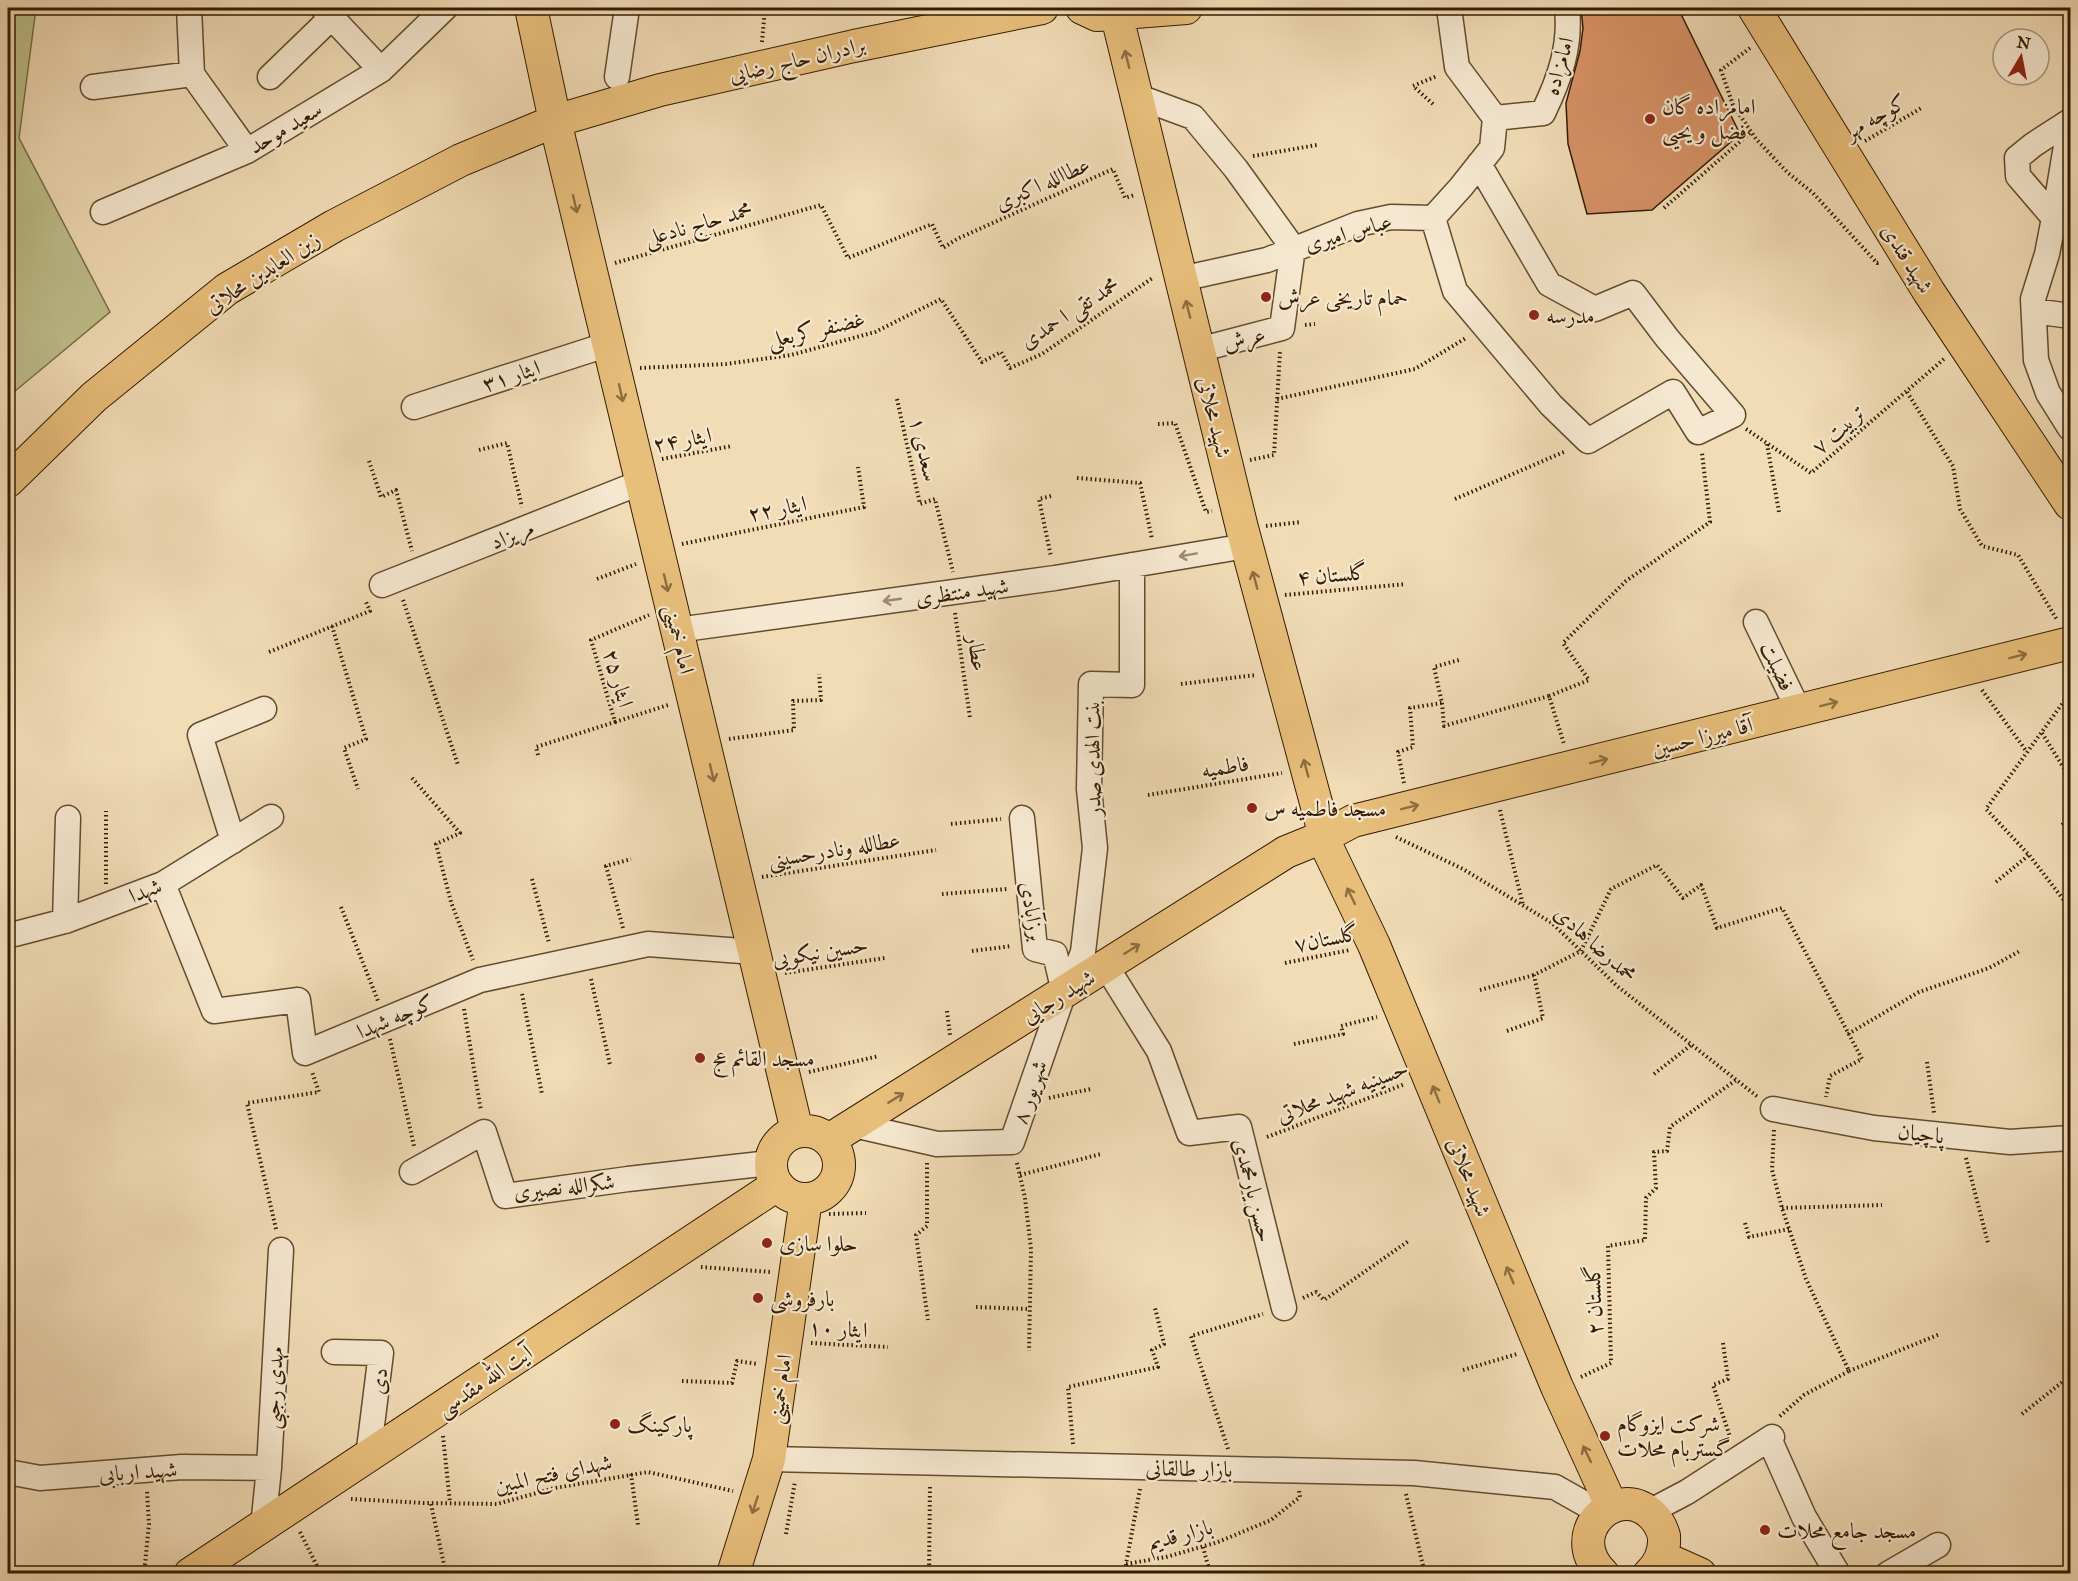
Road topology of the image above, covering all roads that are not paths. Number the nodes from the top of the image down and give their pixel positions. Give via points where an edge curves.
1 (189, 8) edge
2 (445, 8) edge
3 (531, 8) edge
4 (627, 8) edge
5 (1042, 8) edge
6 (1082, 8) edge
7 (1186, 8) edge
8 (1449, 8) edge
9 (1567, 8) edge
10 (1116, 10) edge
11 (328, 12) edge
12 (1762, 20) edge
13 (381, 70) junction
14 (192, 74) junction
15 (270, 77) dead end
16 (617, 77) dead end
17 (93, 87) dead end
18 (1137, 96) junction
19 (1495, 118) junction
20 (2070, 122) edge
21 (558, 134) junction
22 (247, 151) junction
23 (1479, 164) junction
24 (103, 212) dead end
25 (2060, 215) edge
26 (1433, 218) junction
27 (1293, 248) junction
28 (1179, 270) junction
29 (2034, 311) junction
30 (2070, 316) edge
31 (1198, 350) junction
32 (612, 357) junction
33 (414, 407) dead end
34 (2070, 428) edge
35 (640, 473) junction
36 (8, 481) edge
37 (2070, 504) edge
38 (1241, 526) junction
39 (1132, 565) junction
40 (398, 579) road end
41 (674, 617) junction
42 (1756, 622) dead end
43 (2065, 633) edge
44 (264, 709) dead end
45 (1799, 711) junction
46 (271, 817) dead end
47 (68, 818) dead end
48 (1022, 818) road end
49 (1316, 839) junction
50 (233, 841) junction
51 (163, 884) junction
52 (65, 921) junction
53 (8, 933) edge
54 (758, 964) junction
55 (1106, 966) junction
56 (1066, 991) junction
57 (1773, 1109) road end
58 (797, 1131) junction
59 (841, 1133) junction
60 (2070, 1138) edge
61 (415, 1170) road end
62 (773, 1174) junction
63 (805, 1207) junction
64 (282, 1250) road end
65 (1284, 1308) road end
66 (334, 1352) dead end
67 (368, 1457) junction
68 (784, 1459) junction
69 (268, 1468) junction
70 (8, 1472) edge
71 (1607, 1510) junction
72 (1649, 1512) junction
73 (263, 1527) junction
74 (1938, 1545) dead end
75 (1655, 1565) edge
76 (1602, 1573) edge
77 (190, 1574) edge
78 (733, 1574) edge
79 (1700, 1574) edge
80 (1838, 1574) edge
81 (1888, 1574) edge

1 - 14 street
2 - 13 street, سعید موحد
3 - 21 main road, امام خمینی
4 - 16 street
5 - 21 main road, برادران حاج رضایی via 660,90
6 - 10 main road via 1097,15
7 - 10 main road
8 - 19 street via 1457,67
9 - 19 street, امامزاده via 1569,29 1559,80 1543,113
18 -> 10 main road, شهید محلاتی
11 - 13 street
11 - 15 street
12 - 37 main road, شهید قندی via 1929,292
13 - 22 street, سعید موحد
14 - 17 street
14 - 22 street
18 - 27 street via 1193,117
18 - 28 main road, شهید محلاتی
19 - 23 street via 1492,148
20 - 25 street
20 - 25 street via 2017,158 2018,176
21 -> 32 main road, امام خمینی
21 - 36 main road, زین العابدین محلاتی via 461,160 333,226 227,289 94,397
22 - 24 street, سعید موحد
23 - 26 street
23 - 26 street via 1549,284 1595,309 1634,293 1733,415 1698,432 1673,392 1588,441 1551,405 1455,291
25 - 29 street via 2033,299
26 - 27 street, عباس امیری via 1391,217 1358,224
27 - 28 street, عباس امیری via 1267,260
27 - 31 street, عرش via 1282,328
31 -> 28 main road, شهید محلاتی
29 - 30 street
29 - 34 street via 2036,360 2048,393
31 - 38 main road, شهید محلاتی
32 - 33 street, ایثار ۳۱
32 -> 35 main road, امام خمینی
35 - 40 street, مریزاد via 527,528
35 -> 41 main road, امام خمینی
38 -> 39 street, شهید منتظری via 1157,561
49 -> 38 main road, شهید محلاتی via 1307,770
39 -> 41 street, شهید منتظری via 955,592
39 - 56 street, بنت الهدی صدر via 1132,685 1091,684 1089,789 1095,848 1083,952
41 -> 54 main road, امام خمینی
42 - 45 street, فضیلت
45 -> 43 main road, آقا میرزا حسین via 1967,669
44 - 50 street via 200,735
49 -> 45 main road, آقا میرزا حسین via 1353,821
46 - 50 street, شهدا
47 - 52 street
48 - 56 street, برزآبادی via 1035,949 1055,954
55 -> 49 main road, شهید رجایی
71 -> 49 main road, شهید محلاتی via 1374,945
50 - 51 street, شهدا
51 - 52 street, شهدا
51 - 54 street, کوچه شهدا via 214,1011 298,1000 305,1053 470,984 648,944
52 - 53 street, شهدا
54 - 58 main road, امام خمینی
55 - 56 main road, شهید رجایی
55 - 65 street, حسن یارمحمدی via 1159,1051 1189,1133 1239,1127
59 -> 56 main road, شهید رجایی
56 - 59 street, ۸ شهریور via 1012,1142 937,1144
57 - 60 street, پاچیان via 1874,1128 1948,1136 2010,1142
58 - 59 main road
58 - 62 main road via 778,1142 772,1152
59 - 63 main road via 834,1182
61 - 62 street, شکرالله نصیری via 484,1132 505,1196 628,1179
62 - 63 main road via 785,1193
62 - 67 main road, آیت الله مقدسی via 658,1264
63 - 68 main road, امام خمینی via 784,1354
64 - 69 street, مهدی رجبی
66 - 67 street, دی via 381,1353
67 - 73 main road, آیت الله مقدسی
68 - 71 street, بازار طالقانی via 1401,1473 1555,1486
68 -> 78 main road, امام خمینی via 757,1497
69 - 70 street, شهید اربابی via 182,1467 40,1478
69 - 73 street, مهدی رجبی
71 - 72 main road via 1625,1504
71 - 76 main road via 1593,1521 1587,1543 1594,1565
72 - 75 main road via 1663,1532 1664,1545
72 - 80 street via 1772,1440 1804,1517
73 - 77 main road, آیت الله مقدسی
74 - 81 street
75 - 79 main road

